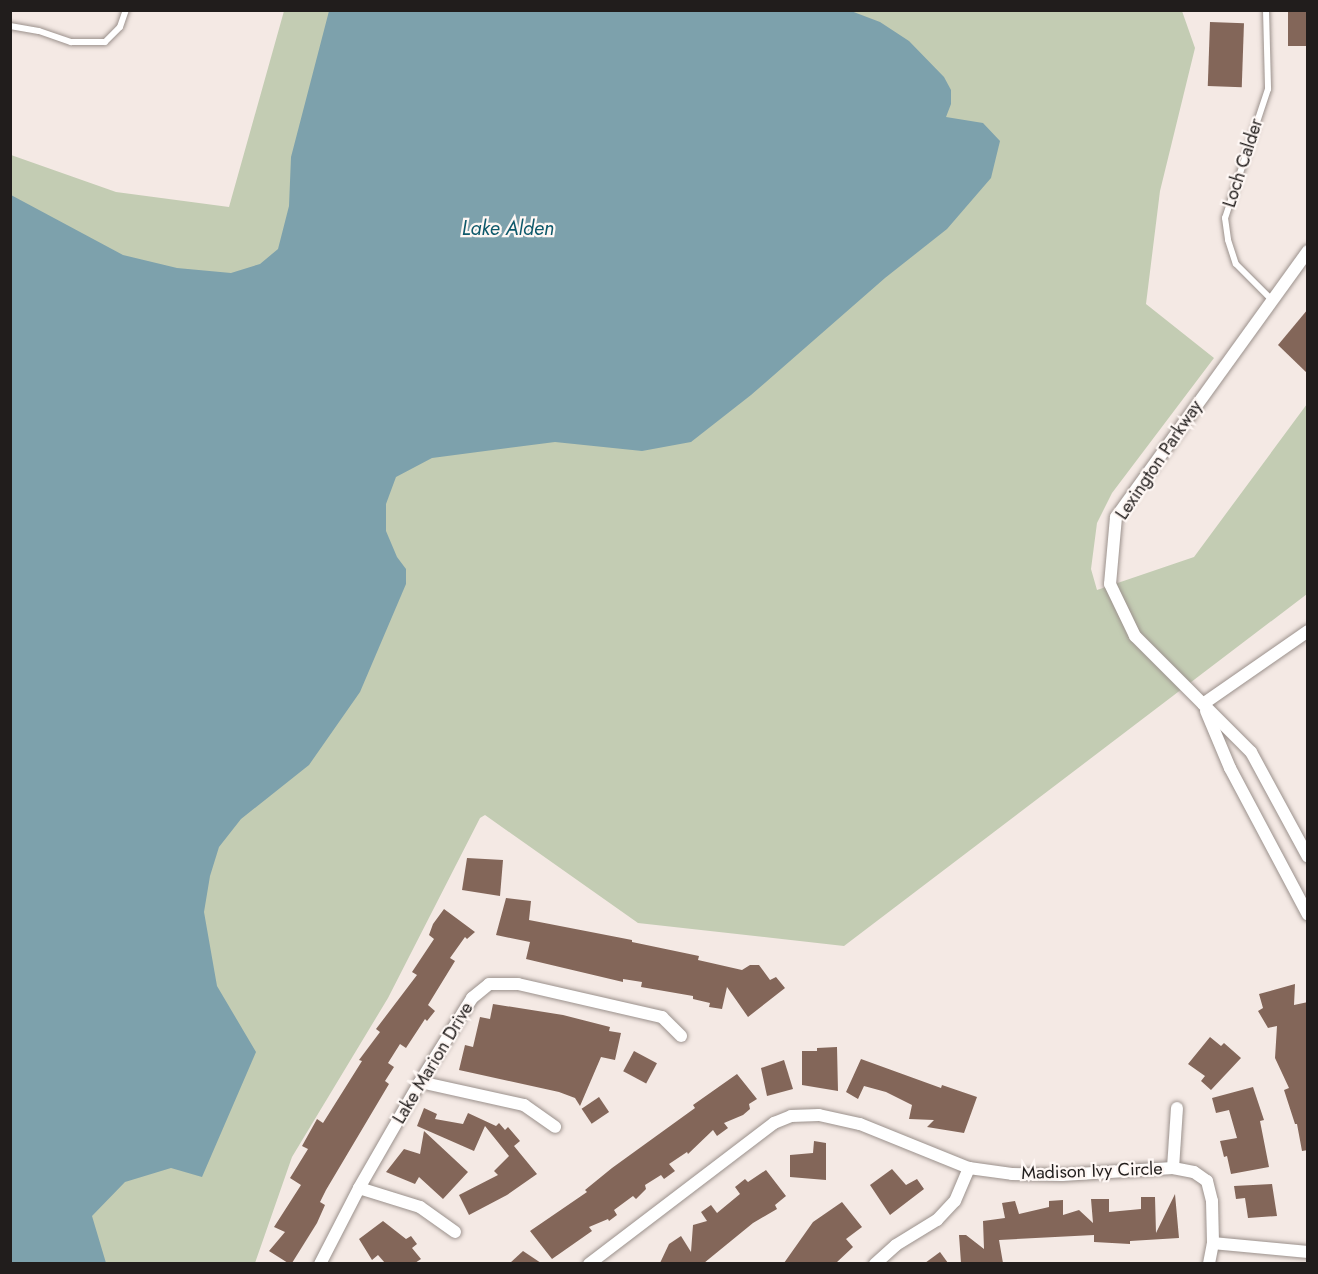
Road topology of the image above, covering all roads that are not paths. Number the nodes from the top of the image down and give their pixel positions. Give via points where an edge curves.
1 (126, 10) edge
2 (1266, 10) edge
3 (10, 26) edge
4 (1308, 251) edge
5 (1273, 301) junction
6 (1308, 631) edge
7 (1203, 704) junction
8 (1308, 857) edge
9 (1308, 915) edge
10 (681, 1036) dead end
11 (420, 1082) junction
12 (1177, 1108) dead end
13 (555, 1127) dead end
14 (969, 1168) junction
15 (1173, 1168) junction
16 (359, 1188) junction
17 (455, 1232) dead end
18 (1213, 1243) junction
19 (1308, 1252) edge
20 (320, 1263) edge
21 (589, 1263) edge
22 (875, 1263) edge
23 (1209, 1263) edge

1 - 3 lane via 120,27 105,42 71,42
2 - 5 lane, Loch Calder via 1268,89 1225,218 1236,264
4 - 5 street, Lexington Parkway
5 - 7 street, Lexington Parkway via 1116,517 1110,584 1135,636
6 - 7 street
7 - 8 street, Lexington Parkway via 1251,752
7 - 9 street, Lexington Parkway via 1230,768
10 - 11 street, Lake Marion Drive via 662,1017 518,984 489,984 472,998
11 - 13 street via 524,1105
11 - 16 street, Lake Marion Drive
12 - 15 street
14 - 15 street, Madison Ivy Circle via 1062,1175
14 - 21 street, Madison Ivy Circle via 860,1124 819,1114 791,1116 774,1123
14 - 22 street via 955,1201 937,1220
15 - 18 street, Madison Ivy Circle via 1194,1172 1207,1181 1212,1201
16 - 17 street via 420,1207
16 - 20 street, Lake Marion Drive
18 - 19 street
18 - 23 street, Madison Ivy Circle

